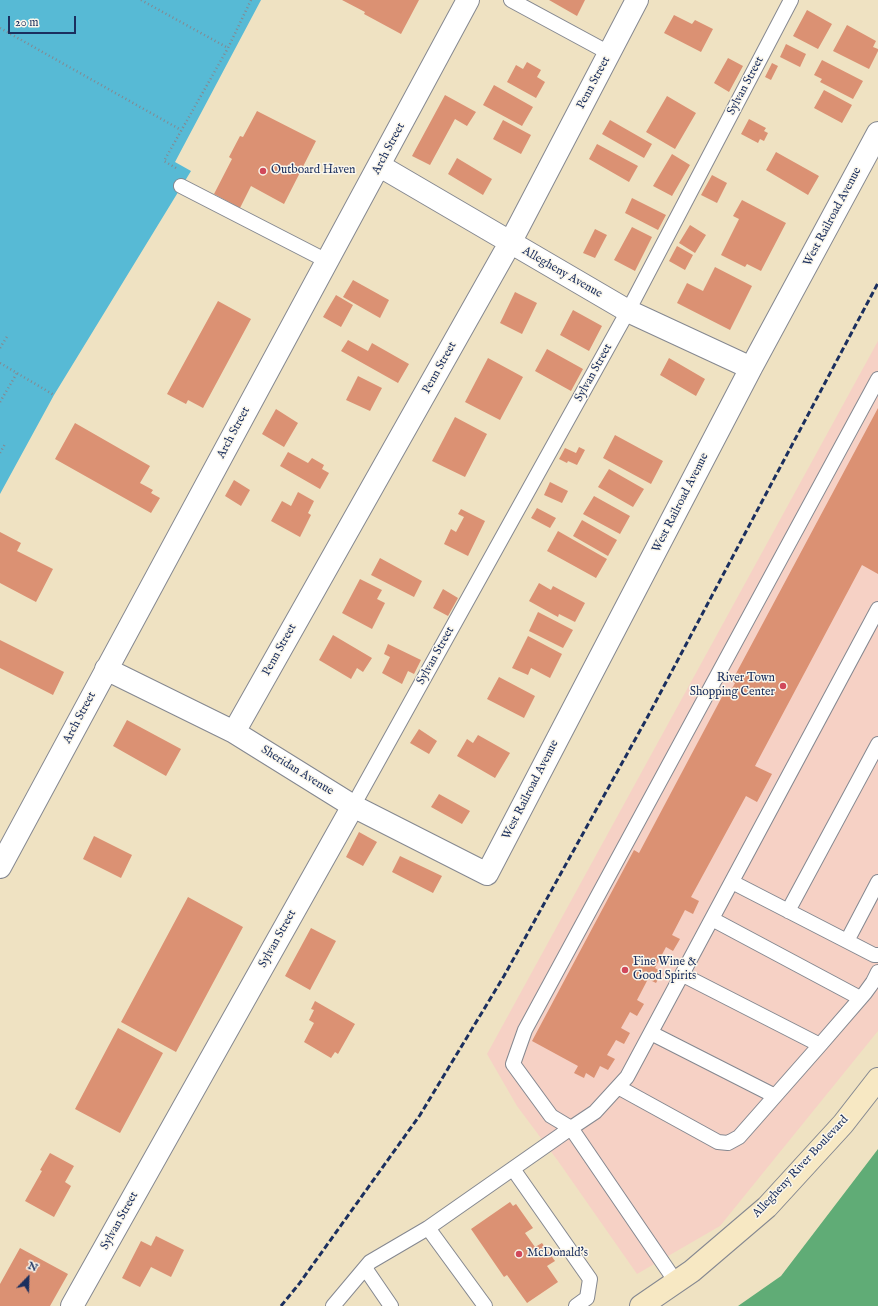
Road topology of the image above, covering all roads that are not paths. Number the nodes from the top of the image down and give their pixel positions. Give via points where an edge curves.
1 (468, 0) edge
2 (511, 0) edge
3 (637, 0) edge
4 (791, 0) edge
5 (609, 53) junction
6 (878, 133) edge
7 (380, 166) junction
8 (181, 186) dead end
9 (510, 243) junction
10 (327, 262) junction
11 (628, 311) junction
12 (751, 368) junction
13 (878, 379) edge
14 (878, 609) edge
15 (106, 669) junction
16 (234, 732) junction
17 (878, 744) edge
18 (353, 806) junction
19 (0, 867) edge
20 (487, 874) joint
21 (732, 882) junction
22 (878, 882) edge
23 (788, 911) junction
24 (712, 919) junction
25 (847, 940) junction
26 (878, 955) edge
27 (878, 972) edge
28 (683, 975) junction
29 (860, 998) junction
30 (652, 1033) junction
31 (820, 1045) junction
32 (878, 1079) edge
33 (618, 1087) junction
34 (775, 1096) junction
35 (571, 1128) junction
36 (513, 1169) junction
37 (428, 1228) junction
38 (365, 1268) junction
39 (676, 1282) junction
40 (72, 1306) edge
41 (333, 1306) edge
42 (390, 1306) edge
43 (485, 1306) edge
44 (576, 1306) edge
45 (641, 1306) edge

1 - 7 street, Arch Street
2 - 5 lane
3 - 5 street, Penn Street
4 - 11 lane, Sylvan Street
5 - 9 street, Penn Street
6 - 12 street, West Railroad Avenue
7 - 9 street, Allegheny Avenue
7 - 10 street, Arch Street
8 - 10 lane
9 - 11 street, Allegheny Avenue
9 - 16 street, Penn Street
10 - 15 street, Arch Street
11 - 12 street, Allegheny Avenue
11 - 18 lane, Sylvan Street
12 - 20 street, West Railroad Avenue
13 - 35 lane via 525,1030 513,1064 552,1116
14 - 21 lane
15 - 16 street, Sheridan Avenue
15 - 19 street, Arch Street
16 - 18 street, Sheridan Avenue
17 - 23 lane
18 - 20 street, Sheridan Avenue
18 - 40 street, Sylvan Street
21 - 23 lane
21 - 24 lane
22 - 25 lane
23 - 25 lane
24 - 28 lane
24 - 29 lane
25 - 26 lane
27 - 29 lane
28 - 30 lane
28 - 31 lane
29 - 31 lane
30 - 33 lane via 627,1077
30 - 34 lane
31 - 34 lane
32 - 39 main road, Allegheny River Boulevard via 843,1124 766,1207
33 - 34 lane via 718,1142 728,1143 739,1137
33 - 35 lane via 595,1112
35 - 36 lane
35 - 39 lane
36 - 37 lane
36 - 44 lane via 590,1279 587,1298
37 - 38 lane via 370,1262
37 - 43 lane
38 - 41 lane
38 - 42 lane
39 - 45 main road, Allegheny River Boulevard

